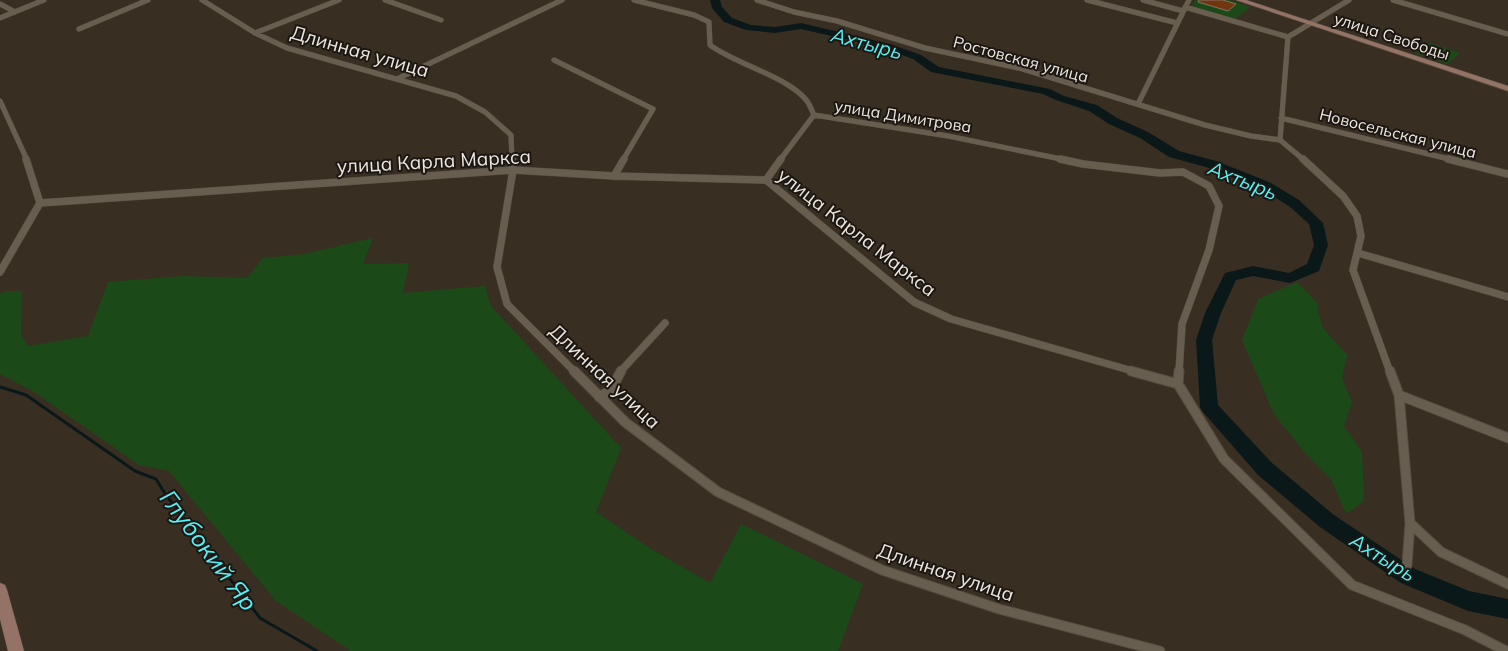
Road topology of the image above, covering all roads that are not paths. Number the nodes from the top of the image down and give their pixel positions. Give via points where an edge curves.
1 (44, 0) edge
2 (148, 0) edge
3 (202, 0) edge
4 (338, 0) edge
5 (385, 0) edge
6 (562, 0) edge
7 (634, 0) edge
8 (756, 0) edge
9 (1087, 0) edge
10 (1143, 0) edge
11 (1189, 0) edge
12 (1239, 0) edge
13 (1349, 0) edge
14 (1393, 0) edge
15 (0, 4) edge
16 (1184, 9) junction
17 (15, 12) junction
18 (0, 18) edge
19 (441, 20) dead end
20 (1178, 23) junction
21 (1311, 24) junction
22 (79, 29) dead end
23 (255, 34) junction
24 (1508, 34) edge
25 (1288, 37) junction
26 (554, 60) dead end
27 (397, 79) junction
28 (1508, 89) edge
29 (0, 101) edge
30 (1138, 104) junction
31 (814, 115) junction
32 (1280, 118) junction
33 (1280, 140) junction
34 (513, 170) junction
35 (1508, 174) edge
36 (614, 176) junction
37 (766, 180) junction
38 (40, 203) junction
39 (1358, 254) junction
40 (0, 272) edge
41 (1508, 297) edge
42 (665, 323) dead end
43 (1178, 384) junction
44 (1399, 395) junction
45 (599, 396) junction
46 (1508, 438) edge
47 (1410, 522) junction
48 (1407, 565) dead end
49 (1508, 584) edge
50 (0, 590) edge
51 (16, 651) edge
52 (1160, 651) edge
53 (1506, 651) edge

1 - 17 street
2 - 22 street
3 - 23 street, Длинная улица
4 - 23 street
5 - 19 street
6 - 27 street
7 - 31 street, улица Димитрова via 709,22 710,45 788,86 806,100
8 - 30 street, Ростовская улица via 926,48 1023,69
9 - 20 street
10 - 16 street
11 - 16 street
12 - 21 street, улица Свободы
13 - 21 street
14 - 24 street
15 - 17 street
16 - 20 street
16 - 25 street
17 - 18 street
20 - 30 street
21 - 25 street
21 - 28 street, улица Свободы
23 - 27 street, Длинная улица via 287,48
25 - 32 street
26 - 36 street via 653,109
27 - 34 street, Длинная улица via 456,96 485,112 511,136
29 - 38 street via 23,149
30 - 33 street, Ростовская улица via 1205,125
31 - 37 street
31 - 43 street, улица Димитрова via 948,136 1083,164 1160,173 1183,172 1209,186 1219,206 1209,250 1182,324
32 - 33 street
32 - 35 street, Новосельская улица
33 - 39 street via 1342,195 1358,217
34 - 36 street, улица Карла Маркса
34 - 38 street, улица Карла Маркса
34 - 45 street, Длинная улица via 497,267 507,304
36 - 37 street, улица Карла Маркса
37 - 43 street, улица Карла Маркса via 914,302 960,322
38 - 40 street
39 - 41 street
39 - 44 street via 1353,270
42 - 45 street via 622,369 611,390
43 - 53 street via 1224,458 1352,585 1465,630
44 - 46 street
44 - 47 street
45 - 52 street, Длинная улица via 625,422 718,492 882,570 999,609
47 - 48 street
47 - 49 street via 1441,552
50 - 51 street

